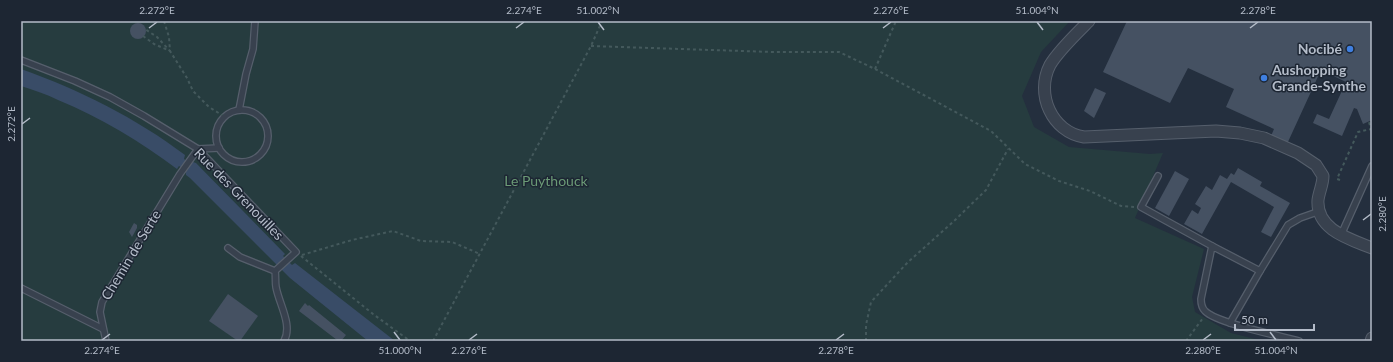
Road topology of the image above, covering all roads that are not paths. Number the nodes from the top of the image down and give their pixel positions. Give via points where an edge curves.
1 (255, 21) edge
2 (1089, 21) edge
3 (21, 60) edge
4 (240, 110) junction
5 (220, 148) junction
6 (198, 149) junction
7 (1372, 166) edge
8 (1158, 176) dead end
9 (1320, 211) junction
10 (1341, 234) junction
11 (1212, 246) junction
12 (228, 248) dead end
13 (1372, 248) edge
14 (276, 270) junction
15 (1260, 271) junction
16 (21, 288) edge
17 (1230, 323) junction
18 (103, 329) junction
19 (106, 341) edge
20 (284, 341) edge
21 (1299, 341) edge

1 - 4 lane via 253,49
2 - 9 street via 1052,62 1045,78 1045,94 1050,111 1064,129 1084,137 1216,132 1264,138 1298,153 1318,168 1323,176 1318,201
3 - 6 lane, Rue des Grenouilles via 110,98
4 - 5 lane via 232,112 219,124 217,140
4 - 5 lane via 260,116 265,123 269,136 266,148 257,158 240,162 228,158
5 - 6 lane
6 - 14 lane, Rue des Grenouilles via 296,252
6 - 18 lane, Chemin de Serte via 102,302 100,312
7 - 10 lane
8 - 11 lane via 1141,207
9 - 10 street via 1325,224
9 - 15 lane via 1300,218 1288,226
10 - 13 street
11 - 15 lane
11 - 17 lane via 1201,299 1202,307 1217,318
12 - 14 lane via 240,257
14 - 20 lane via 276,286 287,326
15 - 17 lane
16 - 18 lane
17 - 21 lane
18 - 19 lane, Chemin de Serte

